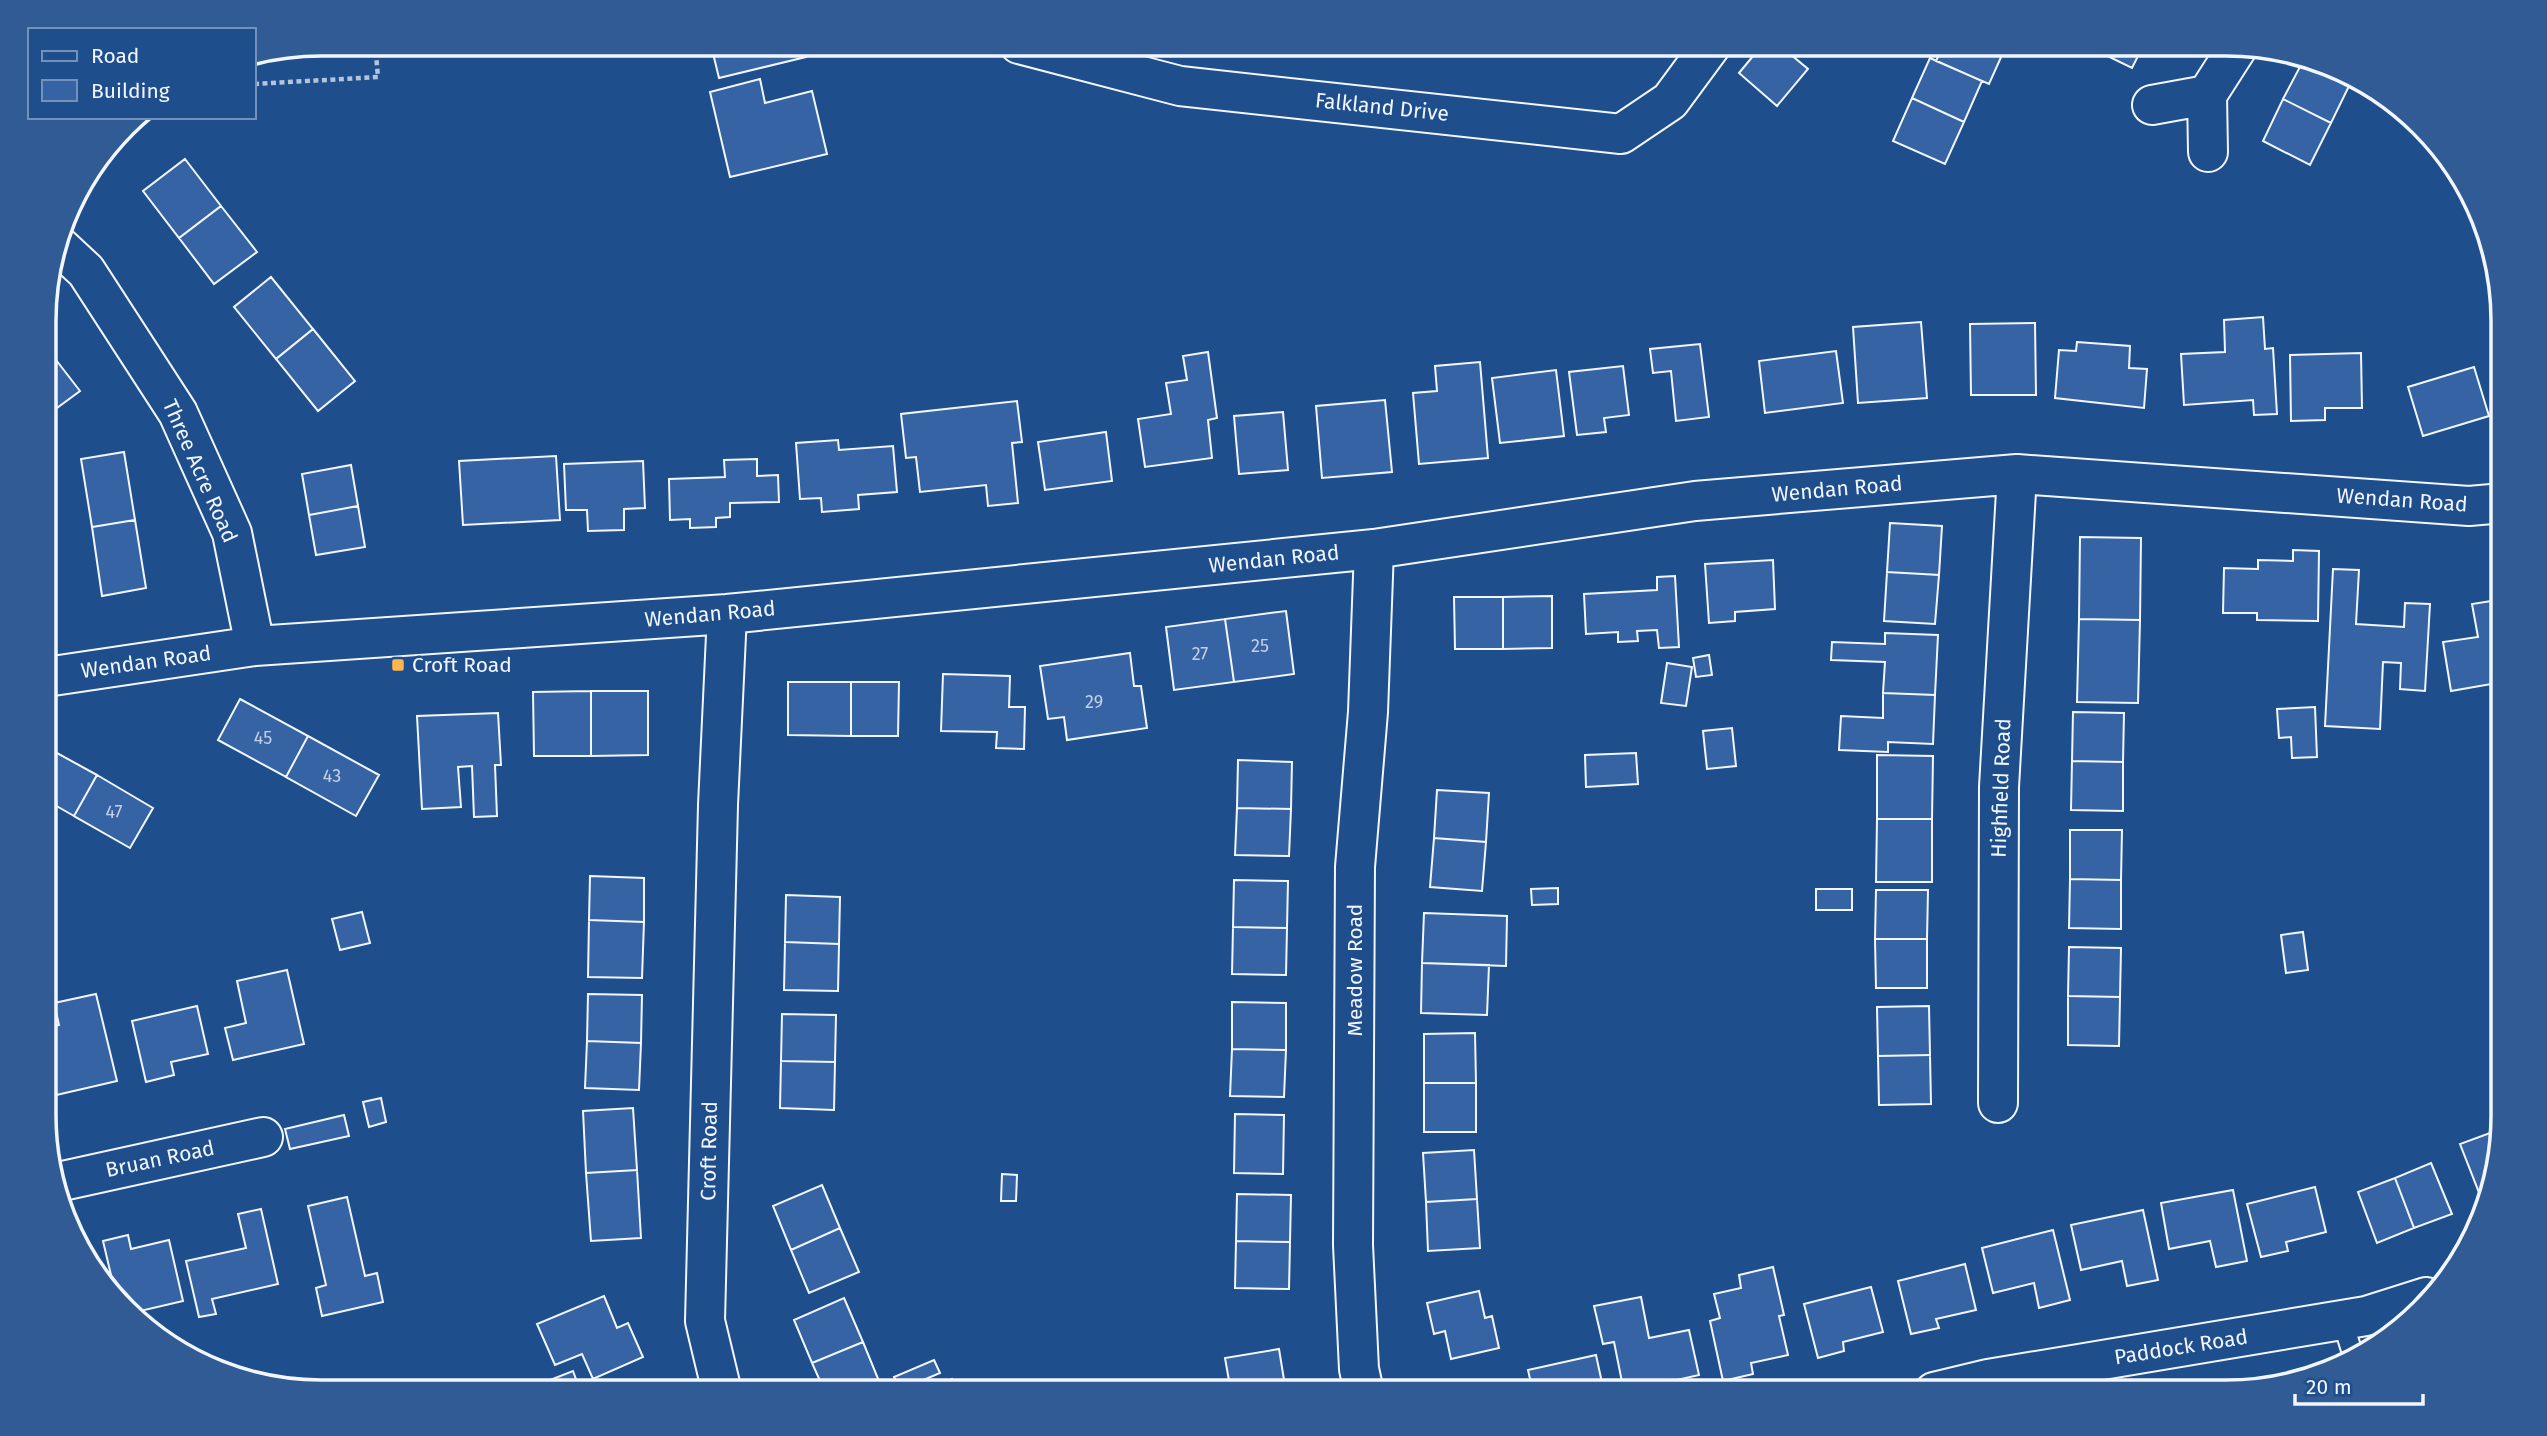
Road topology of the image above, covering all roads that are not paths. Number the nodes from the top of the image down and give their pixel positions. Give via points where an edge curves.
1 (1065, 56) edge
2 (1703, 56) edge
3 (2232, 56) edge
4 (2207, 95) junction
5 (2151, 105) dead end
6 (2208, 152) dead end
7 (65, 252) edge
8 (2017, 474) junction
9 (2491, 504) edge
10 (1374, 549) junction
11 (727, 614) junction
12 (255, 646) junction
13 (56, 676) edge
14 (1997, 1103) dead end
15 (263, 1137) dead end
16 (64, 1181) edge
17 (2414, 1301) edge
18 (2342, 1320) junction
19 (2351, 1349) edge
20 (719, 1380) edge
21 (1361, 1380) edge
22 (1984, 1380) edge

1 - 2 street, Falkland Drive via 1180,86 1621,134 1670,101
3 - 4 street
4 - 5 street
4 - 6 street
7 - 12 street, Three Acre Road via 86,271 178,413 232,533
8 - 9 street, Wendan Road
8 - 10 street, Wendan Road via 1695,501
8 - 14 street, Highfield Road via 1999,787
10 - 11 street, Wendan Road
10 - 21 street, Meadow Road via 1354,867 1353,1245
11 - 12 street, Wendan Road
11 - 20 street, Croft Road via 705,1321
12 - 13 street, Wendan Road
15 - 16 street, Bruan Road
17 - 18 street, Paddock Road
18 - 19 lane
18 - 22 street, Paddock Road

